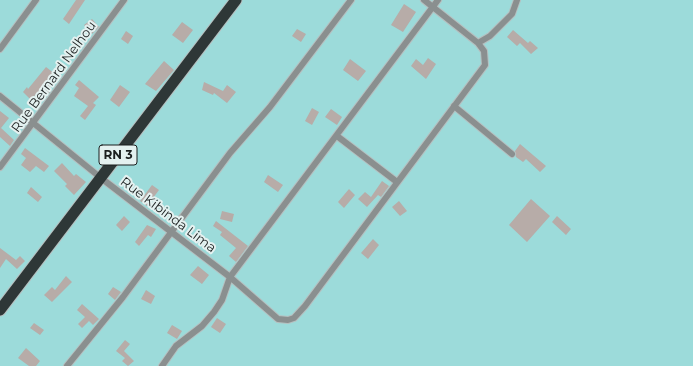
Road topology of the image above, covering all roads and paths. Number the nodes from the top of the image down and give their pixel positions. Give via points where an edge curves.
1 (36, 0) edge
2 (124, 0) edge
3 (236, 0) edge
4 (351, 0) edge
5 (424, 0) edge
6 (438, 0) edge
7 (517, 0) edge
8 (433, 7) junction
9 (478, 43) junction
10 (0, 49) edge
11 (0, 96) edge
12 (454, 106) junction
13 (34, 124) junction
14 (338, 136) junction
15 (512, 154) dead end
16 (0, 167) edge
17 (100, 178) junction
18 (396, 182) junction
19 (173, 231) junction
20 (230, 277) junction
21 (0, 310) edge
22 (67, 366) edge
23 (162, 366) edge

1 - 10 street
2 - 13 street, Rue Bernard Nelhou
3 - 17 highway, RN 3
4 - 19 street via 270,107 230,153
5 - 8 street
6 - 8 street
7 - 9 street via 512,14 490,36
8 - 9 street
8 - 14 street
9 - 12 street, Rue Kibinda Lima via 484,51 485,65
11 - 13 street, Rue Kibinda Lima
12 - 15 street
12 - 18 street, Rue Kibinda Lima
13 - 16 street, Rue Bernard Nelhou
13 - 17 street, Rue Kibinda Lima
14 - 18 street
14 - 20 street
17 - 19 street, Rue Kibinda Lima
17 - 21 highway, RN 3
18 - 20 street, Rue Kibinda Lima via 314,295 294,318 283,321 278,319
19 - 20 street, Rue Kibinda Lima
19 - 22 street
20 - 23 street via 222,300 214,312 202,326 176,346

